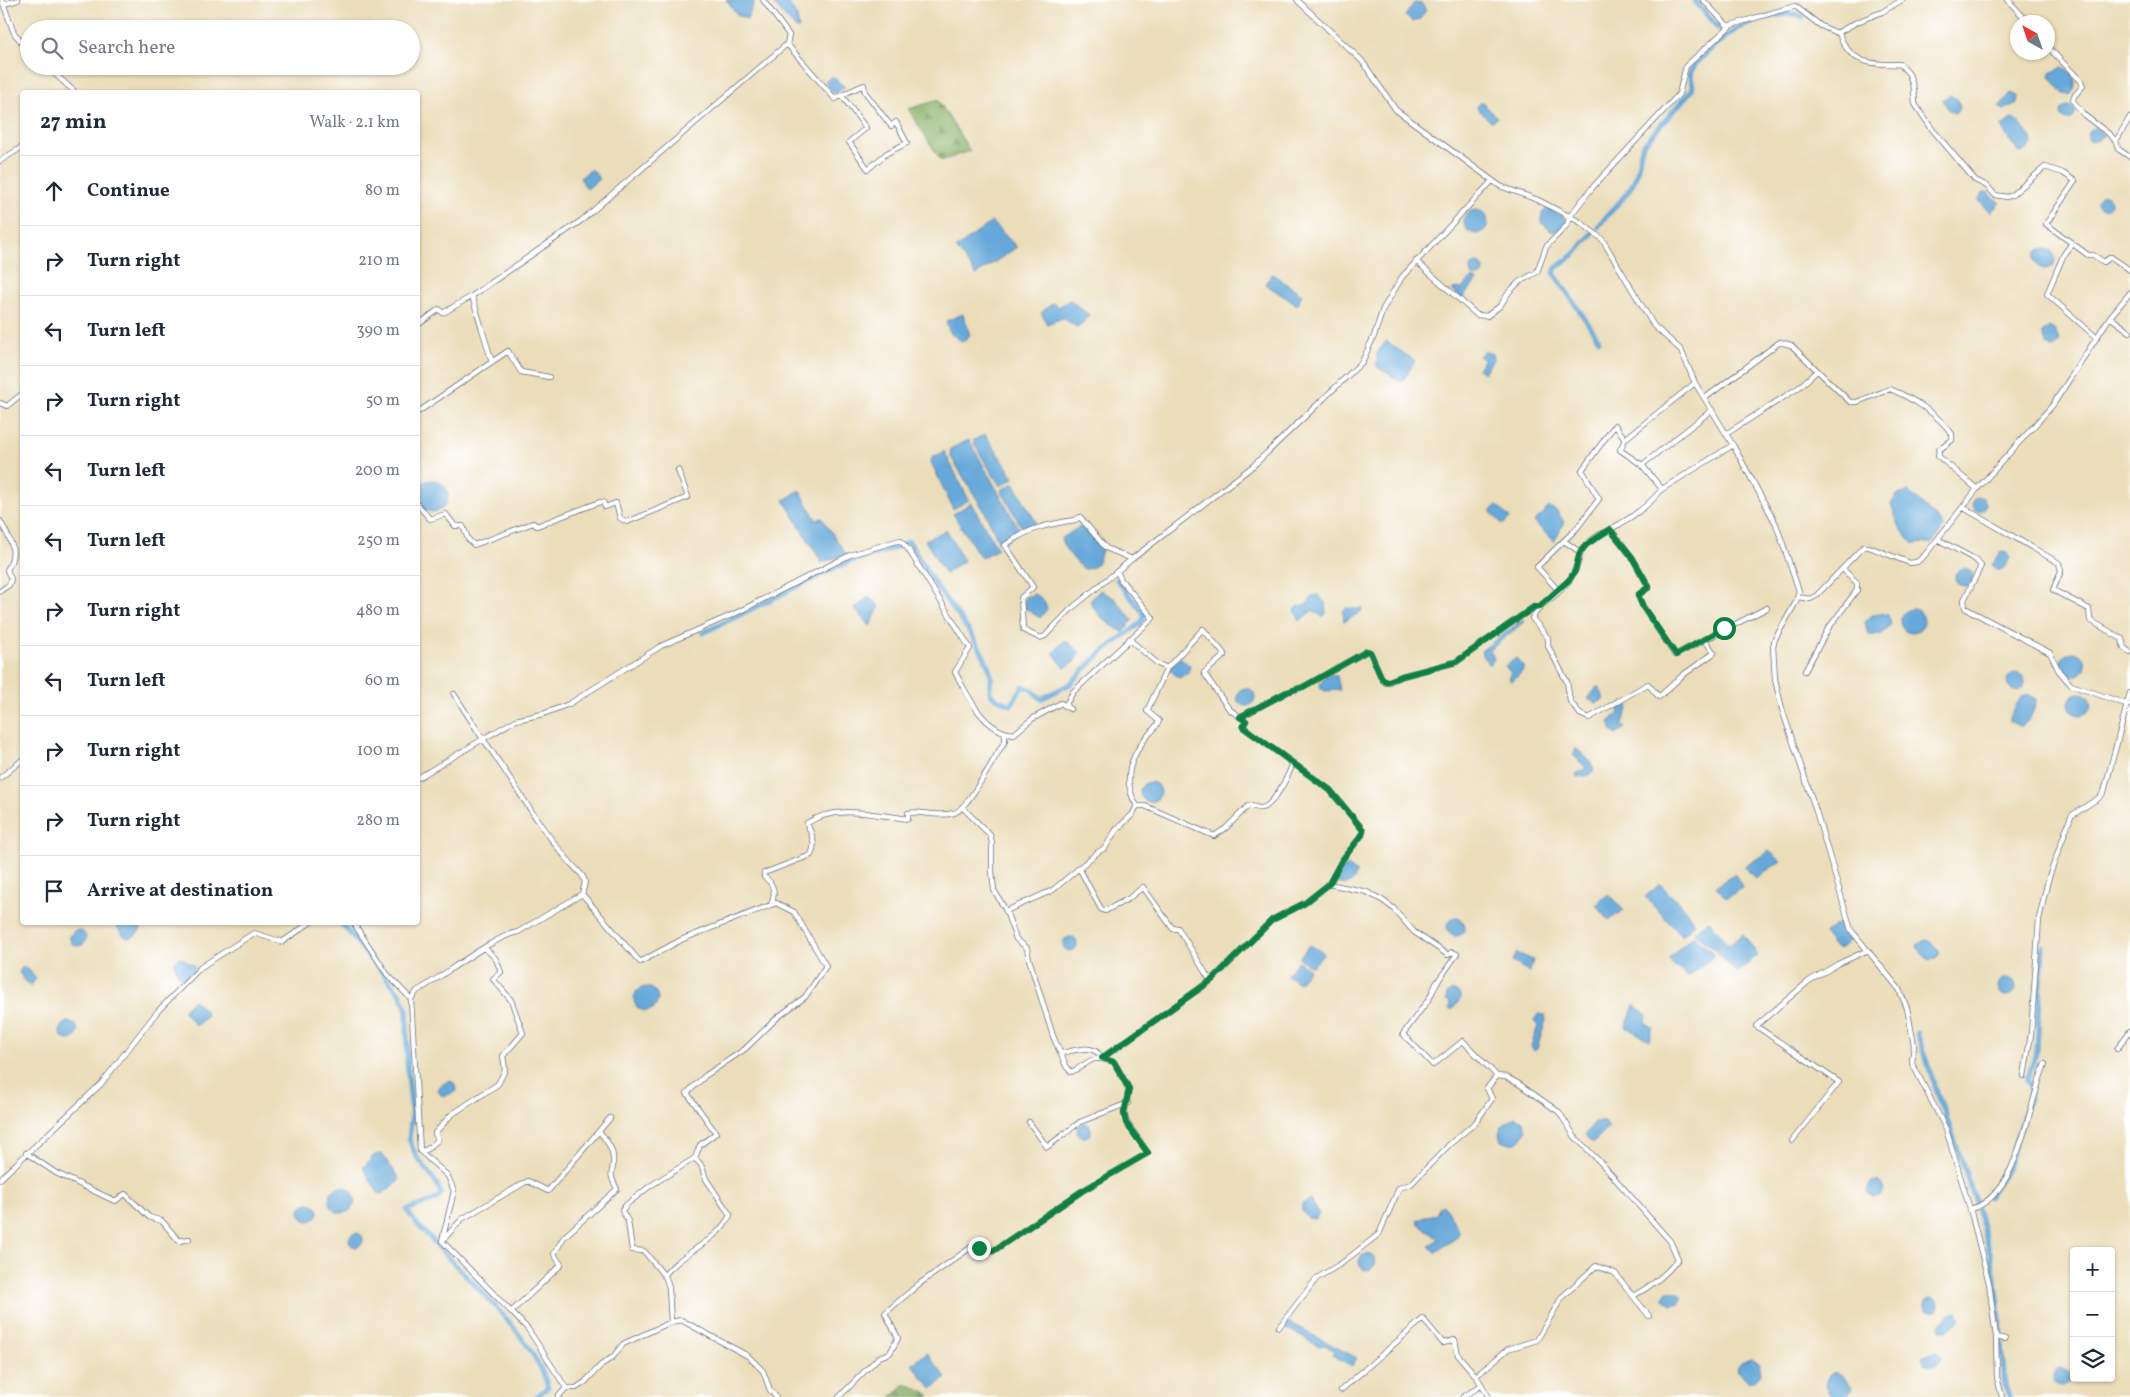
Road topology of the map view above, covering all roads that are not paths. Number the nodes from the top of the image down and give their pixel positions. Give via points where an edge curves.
1 (18, 0) edge
2 (762, 0) edge
3 (1297, 0) edge
4 (1704, 0) edge
5 (1902, 0) edge
6 (2008, 0) edge
7 (3, 2) edge
8 (2022, 15) edge
9 (1730, 26) junction
10 (1839, 33) junction
11 (20, 40) edge
12 (787, 44) junction
13 (2055, 54) edge
14 (56, 75) edge
15 (73, 90) edge
16 (842, 96) junction
17 (2130, 117) edge
18 (2116, 141) junction
19 (20, 148) edge
20 (2130, 157) edge
21 (0, 162) edge
22 (1492, 182) junction
23 (1570, 216) junction
24 (2072, 243) junction
25 (1416, 261) junction
26 (2130, 270) edge
27 (2130, 294) edge
28 (472, 296) junction
29 (2110, 317) junction
30 (420, 323) edge
31 (2130, 332) edge
32 (2097, 338) junction
33 (492, 362) junction
34 (1817, 370) junction
35 (549, 377) dead end
36 (1696, 383) junction
37 (20, 396) edge
38 (1705, 398) junction
39 (0, 404) edge
40 (1712, 410) junction
41 (420, 411) edge
42 (1726, 434) junction
43 (1625, 439) junction
44 (1733, 445) junction
45 (1642, 465) junction
46 (678, 470) dead end
47 (1662, 489) junction
48 (1977, 489) junction
49 (420, 507) edge
50 (1964, 508) junction
51 (0, 521) edge
52 (1610, 529) junction
53 (1939, 540) junction
54 (1564, 541) junction
55 (1580, 552) junction
56 (1132, 559) junction
57 (1843, 569) junction
58 (1117, 571) junction
59 (0, 591) edge
60 (1559, 591) junction
61 (1801, 598) junction
62 (1540, 606) junction
63 (1767, 608) dead end
64 (1129, 639) junction
65 (1704, 639) junction
66 (2130, 652) edge
67 (1167, 668) junction
68 (1805, 671) dead end
69 (454, 694) dead end
70 (2130, 694) edge
71 (2129, 704) junction
72 (1065, 706) junction
73 (1070, 709) dead end
74 (2128, 715) edge
75 (1240, 717) junction
76 (1005, 734) junction
77 (483, 739) junction
78 (20, 762) edge
79 (1293, 763) junction
80 (420, 777) edge
81 (0, 778) edge
82 (1137, 806) junction
83 (962, 807) junction
84 (1079, 868) junction
85 (1329, 884) junction
86 (582, 894) junction
87 (771, 904) junction
88 (1006, 911) junction
89 (307, 925) edge
90 (355, 925) edge
91 (486, 948) junction
92 (1866, 951) junction
93 (1213, 979) junction
94 (412, 999) junction
95 (2130, 1031) edge
96 (2117, 1049) dead end
97 (1062, 1052) junction
98 (1102, 1058) junction
99 (2045, 1064) dead end
100 (1497, 1076) junction
101 (2024, 1076) dead end
102 (1128, 1103) junction
103 (610, 1118) dead end
104 (1030, 1122) dead end
105 (599, 1131) junction
106 (1792, 1141) dead end
107 (420, 1151) junction
108 (26, 1153) junction
109 (695, 1158) junction
110 (0, 1179) edge
111 (1970, 1209) junction
112 (189, 1239) dead end
113 (442, 1241) junction
114 (664, 1276) junction
115 (1634, 1296) junction
116 (512, 1311) junction
117 (1649, 1316) dead end
118 (671, 1322) junction
119 (1279, 1327) dead end
120 (1996, 1337) junction
121 (2005, 1340) dead end
122 (1476, 1376) junction
123 (1482, 1386) junction
124 (566, 1388) junction
125 (1341, 1390) dead end
126 (558, 1397) edge
127 (776, 1397) edge
128 (839, 1397) edge
129 (1463, 1397) edge
130 (1489, 1397) edge
131 (2002, 1397) edge

1 - 7 street
2 - 12 street via 790,35
3 - 22 street via 1362,61 1396,110
4 - 9 street
5 - 10 street
6 - 8 street
7 - 11 street via 14,33
9 - 10 street via 1795,6 1821,26
9 - 23 street via 1686,66 1679,94
10 - 24 street via 1849,52 1868,64 1900,64 1909,74 1915,104 1932,129 1975,180 1988,186 1995,195 2012,195 2045,167 2075,181 2046,223
12 - 16 street via 835,100
12 - 28 street via 582,220
13 - 18 street via 2081,81 2083,86 2074,96 2074,101 2084,115
14 - 15 street
16 - 16 street via 864,86 865,92 891,126 896,122 907,143 887,153 868,169 849,142 866,128
17 - 18 street
18 - 20 street via 2118,149
19 - 21 street
22 - 23 street
22 - 25 street
23 - 25 street via 1567,225 1546,247 1538,272 1519,282 1500,306 1487,316 1477,315
23 - 36 street via 1602,239 1654,326 1682,350
24 - 26 street via 2088,256 2093,255 2104,262 2111,256
24 - 32 street via 2047,294
25 - 56 street via 1383,309 1362,362 1253,466
27 - 29 street
28 - 30 street via 443,313 439,309
28 - 33 street
29 - 31 street
29 - 32 street
32 - 48 street via 2052,406
33 - 35 street via 508,351 521,372
33 - 41 street
34 - 38 street via 1791,345 1780,342
34 - 42 street via 1798,388
34 - 48 street via 1850,402 1890,389 1932,414 1952,434 1952,440 1939,450 1938,456
36 - 38 street
36 - 43 street
37 - 39 street via 7,406
38 - 40 street
40 - 42 street
40 - 45 street
42 - 44 street
43 - 45 street via 1620,450
43 - 54 street via 1616,425 1582,470 1599,499
44 - 47 street
44 - 61 street via 1776,524
45 - 47 street
46 - 49 street via 688,497 639,518 627,522 620,518 616,503 605,507 600,502 474,545 463,526 455,526 446,514 430,519
47 - 52 street via 1655,498
48 - 50 street
50 - 53 street
50 - 66 street via 2059,563 2061,571 2054,590 2089,609 2090,620 2122,639 2124,648
51 - 59 street via 15,552 7,570 10,585
52 - 55 street via 1594,538
52 - 65 street via 1632,557 1649,587 1638,595 1676,655
53 - 57 street via 1914,563 1862,547
53 - 71 street via 1981,566 1964,600 1965,608 2050,653 2071,685
54 - 55 street
54 - 60 street via 1537,566
55 - 60 street via 1575,571
56 - 58 street
56 - 58 street via 1106,548 1080,517 1033,528 1005,545 1033,587 1021,598 1023,630 1040,638
57 - 61 street via 1810,599
57 - 68 street via 1857,583 1857,590 1828,629
58 - 64 street via 1153,618
60 - 62 street
61 - 92 street via 1775,639 1775,679 1851,930
62 - 65 street via 1532,618 1548,638 1548,646 1567,682 1570,701 1580,714 1589,718 1648,684 1659,697 1682,675 1714,653
62 - 75 street via 1456,662 1386,682 1367,651
63 - 65 street
64 - 67 street
64 - 72 street via 1073,692
67 - 75 street via 1203,628 1225,655 1204,673 1229,709
67 - 82 street via 1147,711 1159,721 1135,754 1129,772 1129,794
69 - 77 street
70 - 71 street
71 - 74 street
72 - 73 street
72 - 76 street via 1061,703 1053,706 1014,734
74 - 101 street via 2115,743 2104,792 2071,816 2048,880 2039,919
75 - 79 street via 1246,721 1243,727
76 - 77 street via 985,721 955,672 970,648 900,540 850,555 736,613 661,646 569,704 516,720
76 - 83 street via 1005,741
77 - 80 street
77 - 86 street via 547,835 582,875
78 - 81 street
79 - 82 street via 1290,774 1269,805 1260,808 1249,805 1214,836 1145,806
79 - 85 street via 1330,790 1363,830
82 - 84 street via 1105,848
83 - 87 street via 956,813 935,816 908,812 908,819 852,812 816,817 807,823 813,836 811,855 764,873 772,883
83 - 88 street via 990,835 994,890
84 - 88 street via 1053,890
84 - 93 street via 1105,911 1143,887 1173,929 1178,928 1208,977
85 - 93 street via 1305,903 1272,920
85 - 100 street via 1367,892 1393,908 1414,932 1448,955 1452,952 1457,954 1403,1034 1433,1065 1463,1041
86 - 87 street via 640,962 683,939
86 - 91 street
87 - 109 street via 776,903 794,912 826,966 805,997 778,1017 746,1049 705,1076 688,1093 716,1133 700,1145
88 - 97 street via 1016,939 1027,948 1053,1036
89 - 108 street via 282,942 254,933 201,967 157,1012 101,1084
90 - 94 street via 387,974
91 - 94 street via 417,991
91 - 107 street via 502,972 493,979 511,1000 523,1033 503,1056 505,1070 498,1084 451,1115 435,1133 438,1140
92 - 106 street via 1808,981 1756,1026 1839,1082
92 - 111 street via 1899,990 1907,1008 1914,1045 1912,1063 1946,1129
93 - 98 street
94 - 107 street
95 - 96 street
97 - 98 street via 1088,1048
97 - 98 street via 1071,1072 1087,1060
98 - 102 street via 1114,1062 1121,1074 1129,1089
99 - 111 street via 2035,1102 2009,1171 1999,1189 1983,1206
100 - 115 street via 1519,1084 1559,1112 1574,1137 1675,1247 1678,1259 1673,1266
100 - 119 street via 1487,1088 1492,1099 1475,1123 1411,1184 1399,1188 1379,1234 1317,1278
102 - 104 street via 1080,1122 1047,1147
102 - 128 street via 1124,1113 1126,1123 1148,1153 1082,1191 993,1251 973,1246 919,1284 885,1313 898,1338 890,1353 879,1357
103 - 105 street
105 - 113 street via 548,1191 528,1181 462,1219
105 - 116 street via 610,1145 613,1159 610,1175 617,1189 564,1237 554,1254 562,1265
107 - 113 street via 448,1176 454,1191
108 - 110 street
108 - 112 street via 56,1173 115,1202 125,1194 149,1217 162,1221 179,1242
109 - 114 street via 730,1215 723,1226
109 - 114 street via 650,1186 622,1211 628,1221 632,1250 644,1251
111 - 120 street via 1989,1283
113 - 116 street
114 - 118 street via 669,1288
115 - 117 street
115 - 122 street via 1615,1273 1596,1266 1562,1297 1537,1340 1508,1349
116 - 124 street
118 - 124 street via 622,1344 613,1358 585,1382 576,1388
118 - 127 street via 681,1320 743,1353 763,1371
120 - 121 street
120 - 131 street via 1997,1377
122 - 123 street
122 - 125 street via 1458,1355 1455,1340 1443,1343 1423,1319
123 - 129 street
123 - 130 street
124 - 126 street

